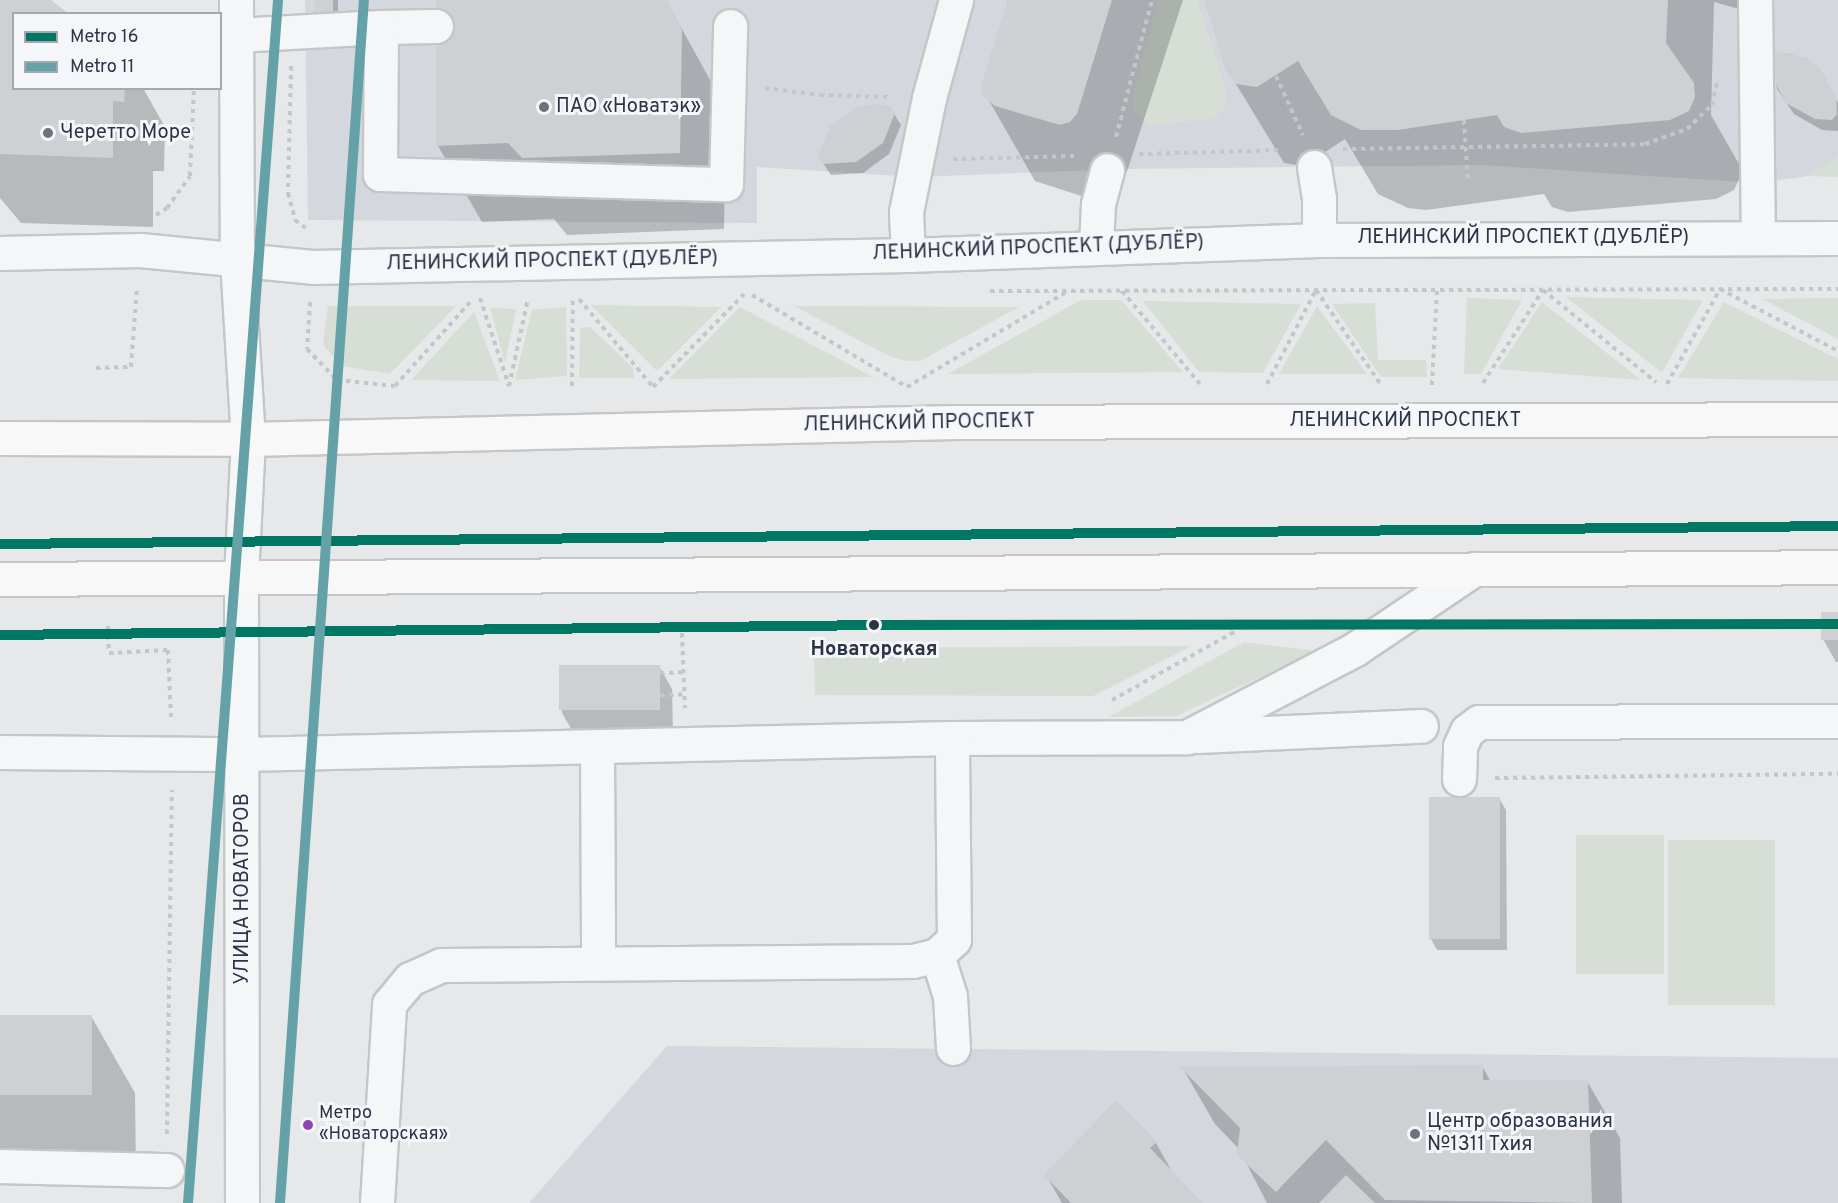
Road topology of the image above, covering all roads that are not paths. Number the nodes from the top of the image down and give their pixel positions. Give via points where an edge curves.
1 (236, 0) edge
2 (956, 0) edge
3 (1755, 0) edge
4 (730, 26) dead end
5 (381, 27) junction
6 (436, 27) dead end
7 (236, 35) junction
8 (1312, 158) road end
9 (1109, 162) road end
10 (1758, 237) junction
11 (1838, 238) edge
12 (1319, 240) junction
13 (1096, 246) junction
14 (0, 253) edge
15 (908, 255) junction
16 (237, 260) junction
17 (1838, 419) edge
18 (0, 438) edge
19 (248, 438) junction
20 (1838, 567) edge
21 (1474, 569) junction
22 (241, 576) junction
23 (0, 579) edge
24 (1838, 721) edge
25 (1421, 726) dead end
26 (1187, 737) junction
27 (952, 738) junction
28 (597, 747) junction
29 (0, 752) edge
30 (244, 754) junction
31 (1459, 779) road end
32 (937, 955) junction
33 (598, 961) junction
34 (953, 1048) dead end
35 (0, 1166) edge
36 (167, 1170) road end
37 (242, 1203) edge
38 (377, 1203) edge

1 - 7 street, УЛИЦА НОВАТОРОВ
2 - 15 street via 929,98 906,212
3 - 10 street
4 - 5 street via 726,184 380,174
5 - 6 street
5 - 7 street
7 - 16 street, УЛИЦА НОВАТОРОВ
8 - 12 street via 1319,198
9 - 13 street via 1098,204
10 - 11 street, ЛЕНИНСКИЙ ПРОСПЕКТ (ДУБЛЁР)
10 - 12 street, ЛЕНИНСКИЙ ПРОСПЕКТ (ДУБЛЁР)
12 - 13 street, ЛЕНИНСКИЙ ПРОСПЕКТ (ДУБЛЁР)
13 - 15 street, ЛЕНИНСКИЙ ПРОСПЕКТ (ДУБЛЁР)
14 - 16 street, ЛЕНИНСКИЙ ПРОСПЕКТ (ДУБЛЁР) via 140,250
15 - 16 street, ЛЕНИНСКИЙ ПРОСПЕКТ (ДУБЛЁР) via 312,267
16 - 19 street, УЛИЦА НОВАТОРОВ
17 - 19 main road, ЛЕНИНСКИЙ ПРОСПЕКТ via 954,422
18 - 19 main road, ЛЕНИНСКИЙ ПРОСПЕКТ
19 - 22 street, УЛИЦА НОВАТОРОВ
20 - 21 main road
21 - 22 main road
21 - 26 street via 1355,649
22 - 23 main road
22 - 30 street, УЛИЦА НОВАТОРОВ
24 - 31 street via 1479,722 1467,731 1460,746
25 - 26 street
26 - 27 street
27 - 28 street
27 - 32 street via 954,939
28 - 30 street
28 - 33 street
29 - 30 street
30 - 37 street, УЛИЦА НОВАТОРОВ
32 - 33 street via 913,961
32 - 34 street via 950,996
33 - 38 street via 441,965 410,979 389,1004
35 - 36 street

